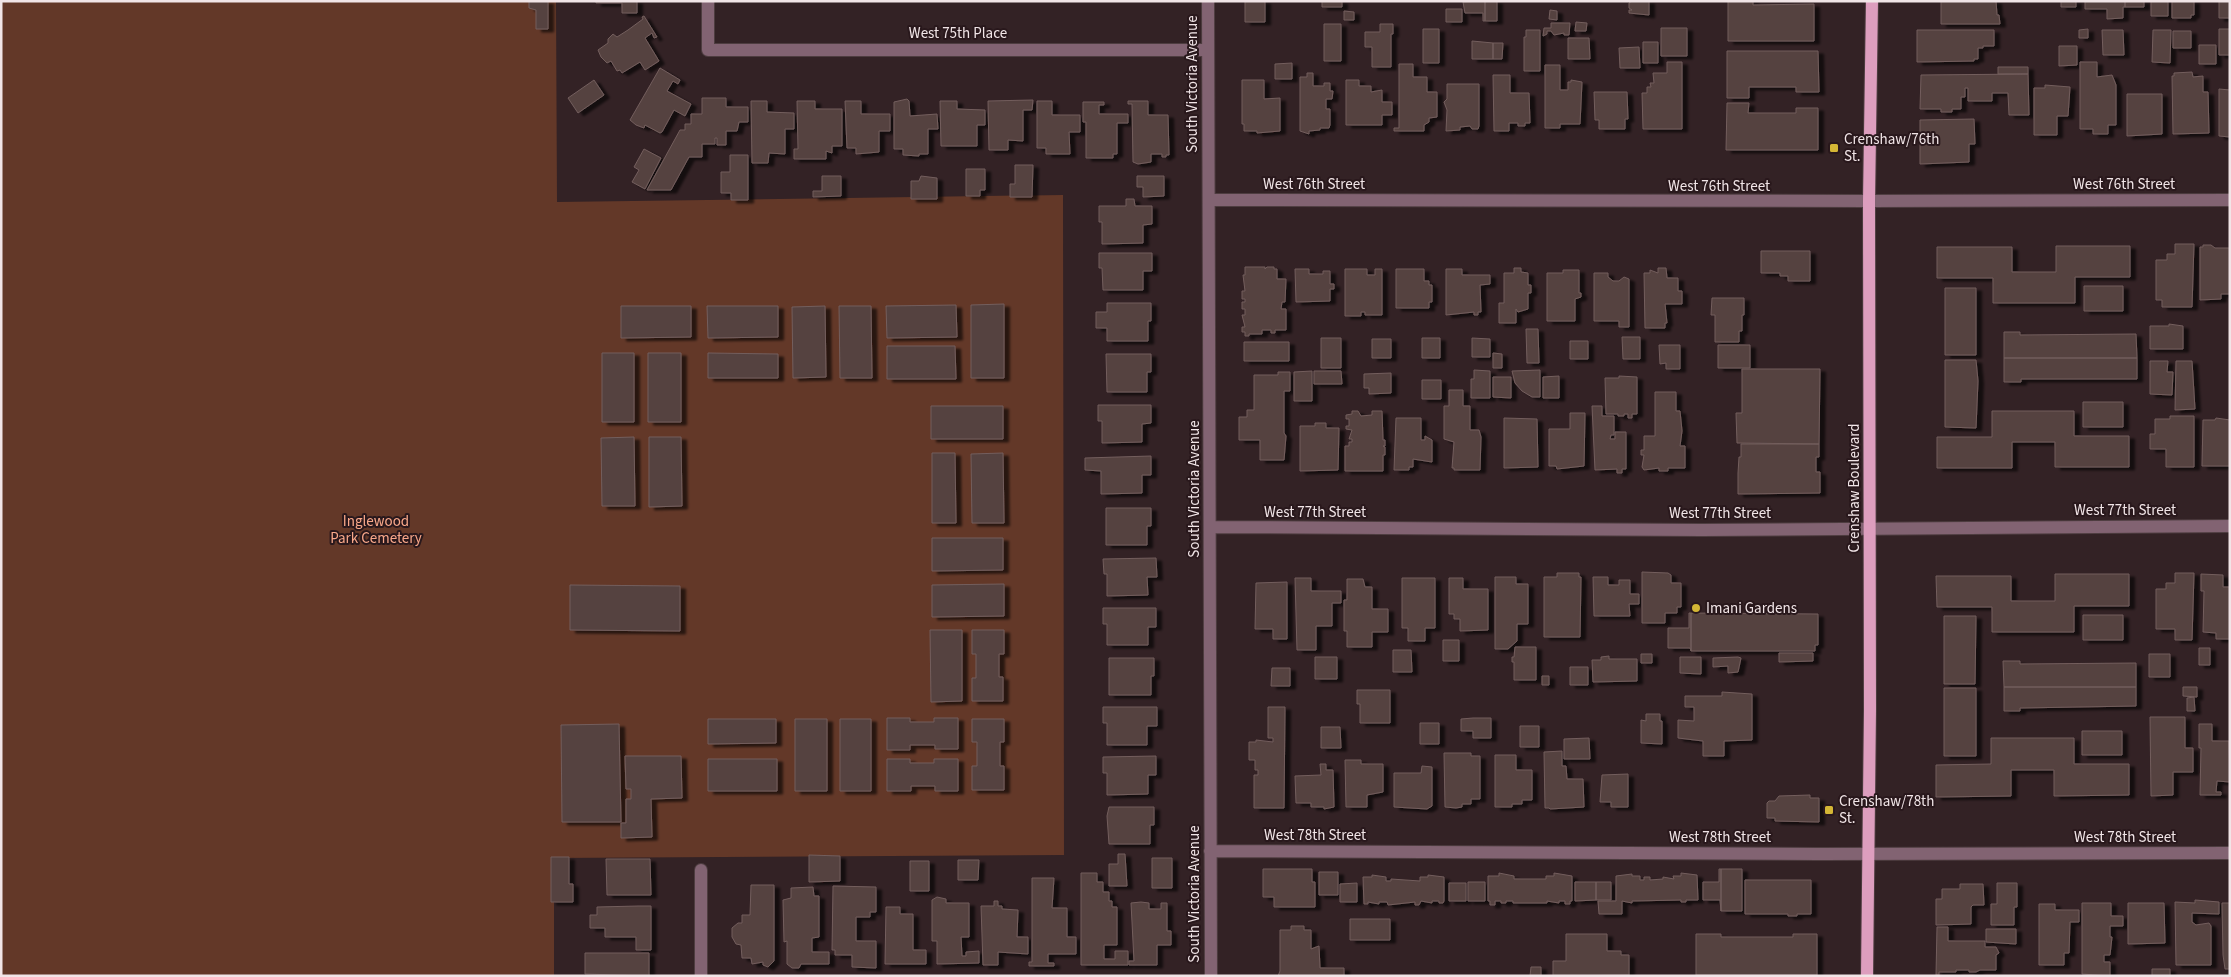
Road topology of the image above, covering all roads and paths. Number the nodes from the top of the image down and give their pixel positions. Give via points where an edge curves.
1 (708, 1) edge
2 (1208, 1) edge
3 (1872, 1) edge
4 (1208, 50) junction
5 (1209, 200) junction
6 (2230, 200) edge
7 (1869, 201) junction
8 (2230, 526) edge
9 (1211, 528) junction
10 (1870, 528) junction
11 (1210, 851) junction
12 (2230, 853) edge
13 (1868, 854) junction
14 (701, 870) dead end
15 (701, 976) edge
16 (1211, 976) edge
17 (1868, 976) edge

1 - 4 street, West 75th Place via 708,50
2 - 4 street, South Victoria Avenue
3 - 7 main road, Crenshaw Boulevard
4 - 5 street, South Victoria Avenue
5 - 7 street, West 76th Street
5 - 9 street, South Victoria Avenue
6 - 7 street, West 76th Street
7 - 10 main road, Crenshaw Boulevard
8 - 10 street, West 77th Street
9 - 10 street, West 77th Street
9 - 11 street, South Victoria Avenue
10 - 13 main road, Crenshaw Boulevard
11 - 13 street, West 78th Street
11 - 16 street, South Victoria Avenue
12 - 13 street, West 78th Street
13 - 17 main road, Crenshaw Boulevard
14 - 15 street

